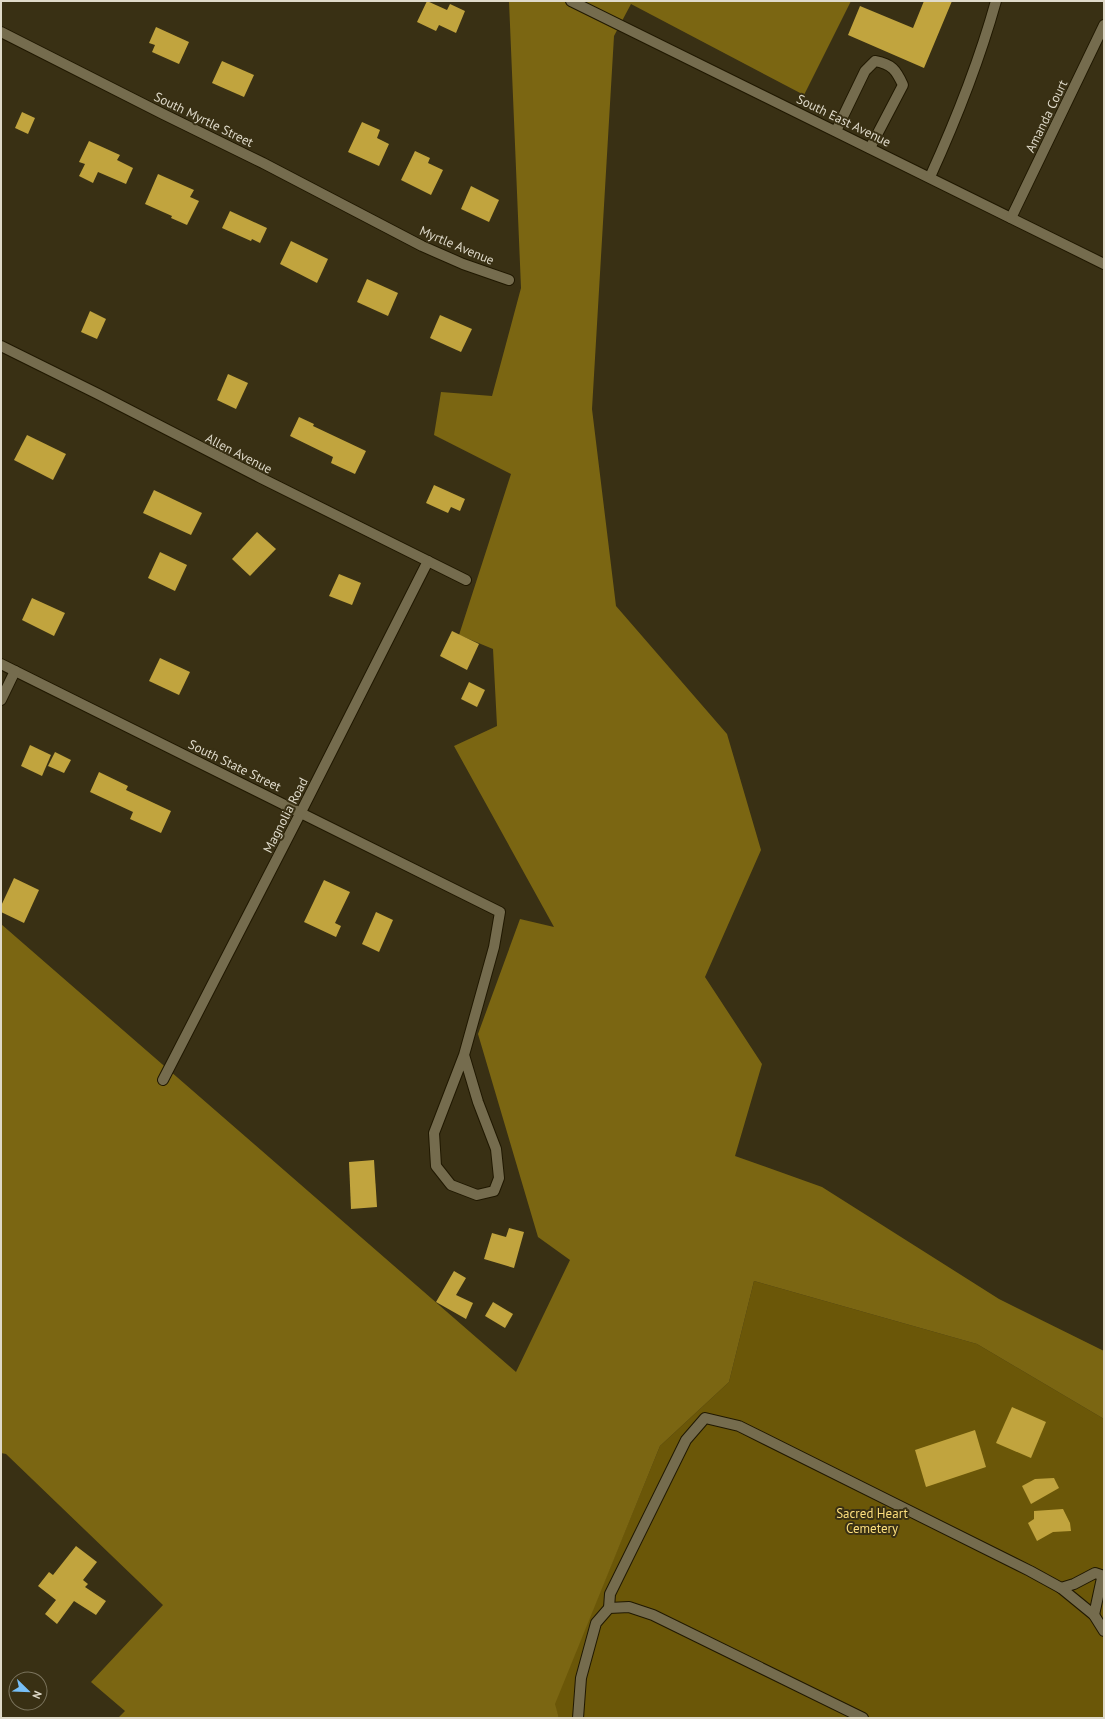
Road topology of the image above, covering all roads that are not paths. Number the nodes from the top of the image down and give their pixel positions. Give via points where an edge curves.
1 (571, 1) edge
2 (996, 1) edge
3 (1104, 25) edge
4 (1, 32) edge
5 (836, 131) junction
6 (870, 148) junction
7 (930, 177) junction
8 (1011, 218) junction
9 (395, 231) joint
10 (1104, 264) edge
11 (509, 280) dead end
12 (1, 346) edge
13 (428, 561) junction
14 (466, 580) dead end
15 (1, 664) edge
16 (15, 671) junction
17 (1, 700) edge
18 (301, 812) junction
19 (464, 1055) junction
20 (163, 1080) dead end
21 (1103, 1573) edge
22 (1061, 1588) junction
23 (609, 1608) junction
24 (1094, 1615) junction
25 (1104, 1631) edge
26 (578, 1718) edge
27 (863, 1718) edge

1 - 5 street, South East Avenue
2 - 7 street via 968,87
3 - 8 street, Amanda Court
4 - 9 street, South Myrtle Street
5 - 6 street, South East Avenue
5 - 6 street via 865,71 875,61 887,63 898,73 903,85
6 - 7 street, South East Avenue
7 - 8 street, South East Avenue
8 - 10 street, South East Avenue
9 - 11 street, Myrtle Avenue via 463,264
12 - 13 street, Allen Avenue
13 - 14 street, Allen Avenue
13 - 18 street, Magnolia Road
15 - 16 street, South State Street
16 - 17 street
16 - 18 street, South State Street
18 - 19 street, South State Street via 500,912 494,947
18 - 20 street, Magnolia Road
19 - 19 street via 434,1133 436,1166 451,1185 477,1195 494,1191 499,1178 496,1149
21 - 22 street
21 - 24 street
22 - 23 street via 1030,1570 739,1426 705,1418 686,1440 610,1594
22 - 24 street
23 - 26 street via 596,1623 588,1651 581,1678
23 - 27 street via 629,1607 653,1615
24 - 25 street

